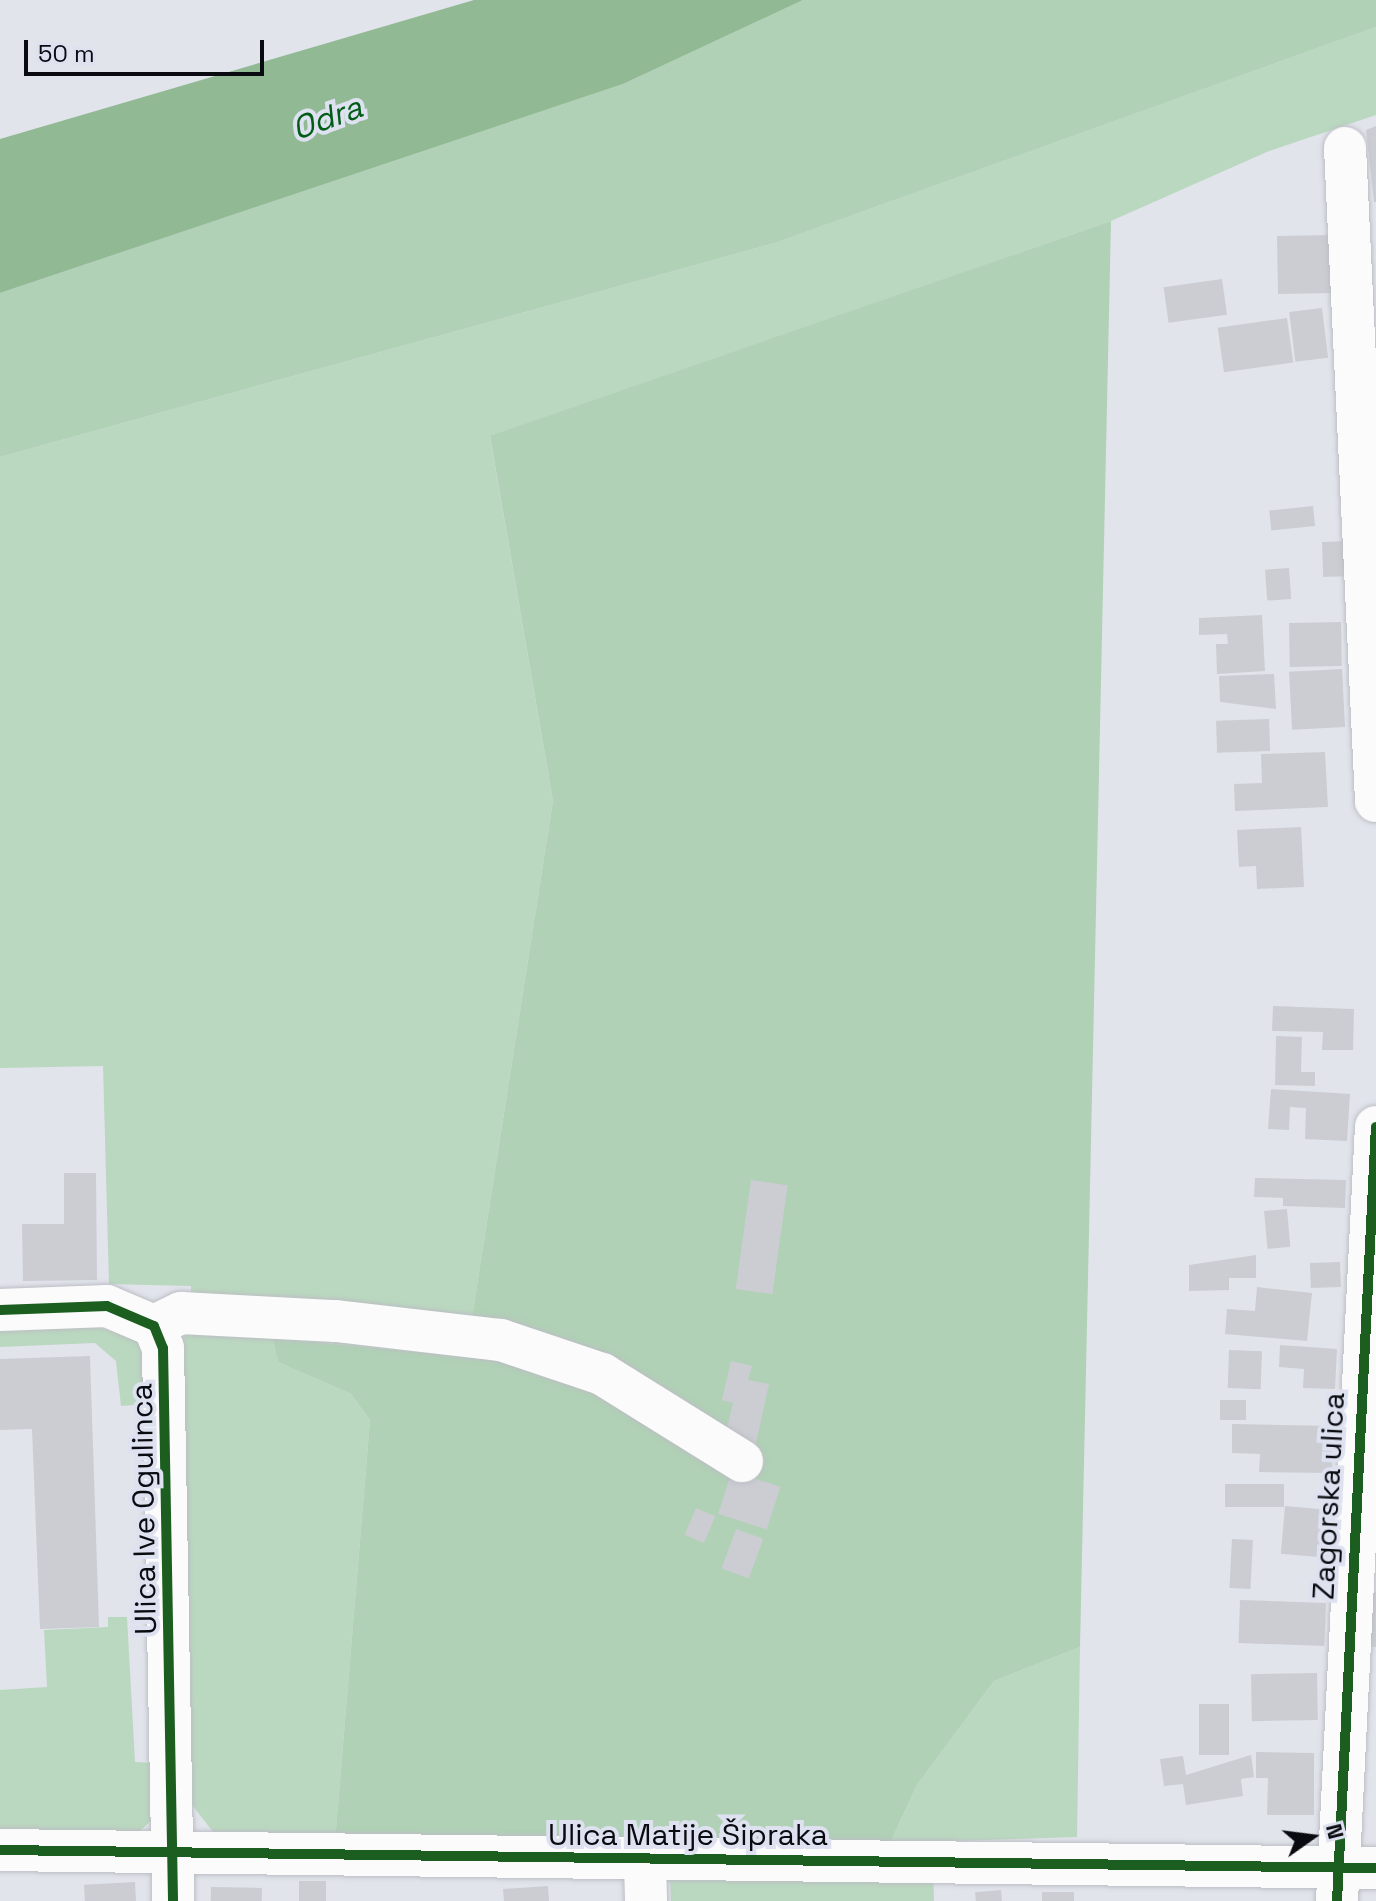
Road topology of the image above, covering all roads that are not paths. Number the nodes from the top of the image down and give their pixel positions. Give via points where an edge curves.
1 (1345, 148) dead end
2 (1376, 801) edge
3 (1376, 1127) edge
4 (0, 1310) edge
5 (154, 1326) junction
6 (742, 1461) dead end
7 (0, 1850) edge
8 (173, 1852) junction
9 (645, 1860) junction
10 (1350, 1879) edge
11 (173, 1901) edge
12 (646, 1901) edge

1 - 2 street
3 - 10 street, Zagorska ulica
4 - 5 street via 107,1306
5 - 6 street via 181,1313 336,1321 501,1340 602,1374
5 - 8 street, Ulica Ive Ogulinca via 165,1379
7 - 8 street, Ulica Matije Šipraka
8 - 9 street, Ulica Matije Šipraka
8 - 11 street, Ulica Ive Ogulinca
9 - 10 street, Ulica Matije Šipraka
9 - 12 street

